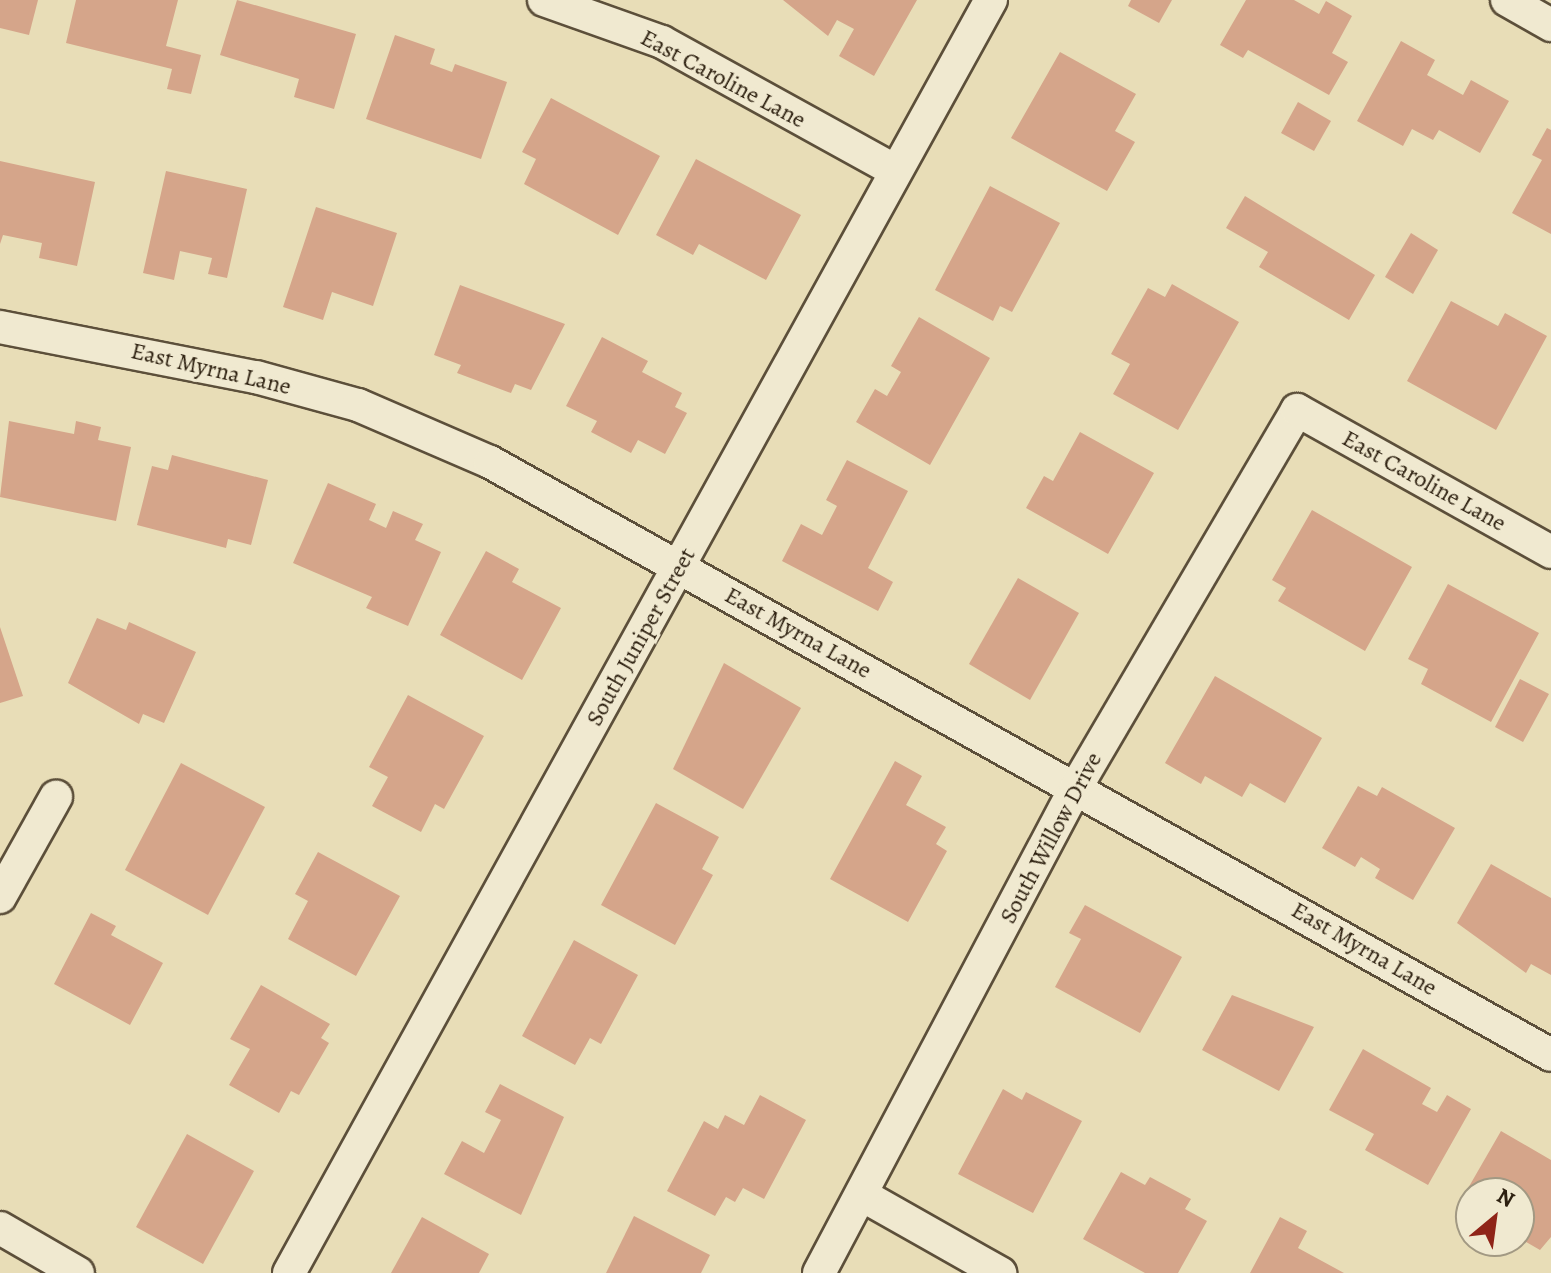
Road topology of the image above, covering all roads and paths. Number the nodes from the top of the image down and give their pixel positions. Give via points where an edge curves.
1 (544, 0) edge
2 (991, 0) edge
3 (1507, 0) edge
4 (1551, 25) edge
5 (896, 171) junction
6 (0, 327) edge
7 (1297, 410) joint
8 (1551, 552) edge
9 (680, 567) junction
10 (1076, 787) junction
11 (56, 797) dead end
12 (0, 897) edge
13 (1551, 1055) edge
14 (862, 1195) junction
15 (0, 1228) edge
16 (78, 1273) edge
17 (289, 1273) edge
18 (819, 1273) edge
19 (1000, 1273) edge

1 - 5 street, East Caroline Lane via 662,42
2 - 5 street, South Juniper Street
3 - 4 street
5 - 9 street, South Juniper Street
6 - 9 street, East Myrna Lane via 256,377 358,405 490,462
7 - 8 street, East Caroline Lane
7 - 10 street, South Willow Drive
9 - 10 street, East Myrna Lane
9 - 17 street, South Juniper Street
10 - 13 street, East Myrna Lane
10 - 14 street, South Willow Drive
11 - 12 street
14 - 18 street, South Willow Drive
14 - 19 street
15 - 16 street

